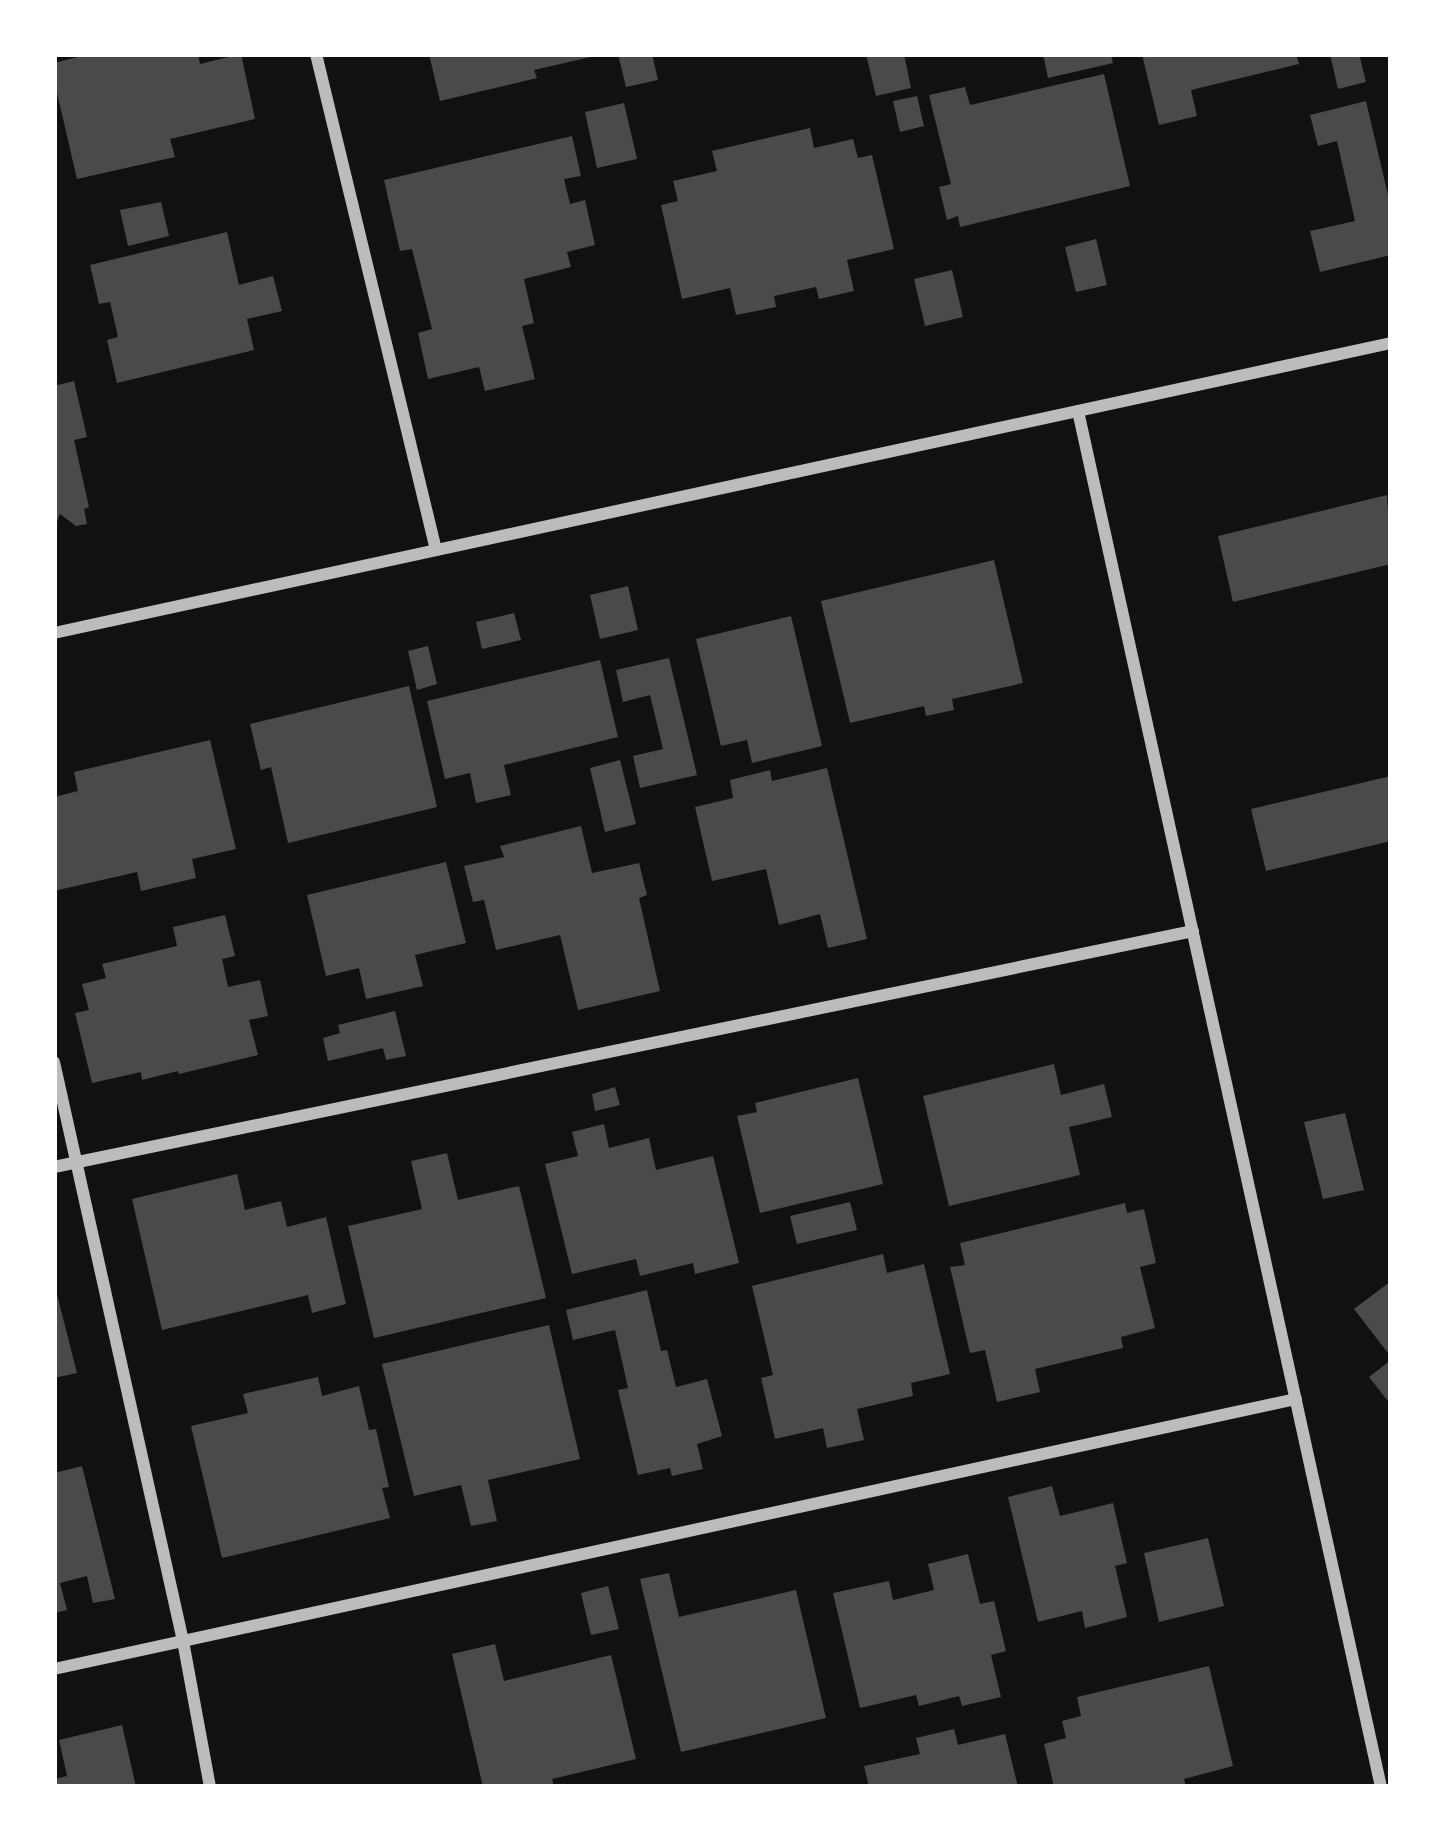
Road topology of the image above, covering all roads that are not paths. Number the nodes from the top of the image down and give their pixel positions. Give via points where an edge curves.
1 (316, 54) edge
2 (1391, 343) edge
3 (1078, 411) junction
4 (436, 550) junction
5 (54, 633) edge
6 (1193, 931) junction
7 (54, 1062) edge
8 (78, 1161) junction
9 (54, 1167) edge
10 (1296, 1399) junction
11 (183, 1641) junction
12 (54, 1669) edge
13 (210, 1787) edge
14 (1381, 1787) edge

1 - 4 street
2 - 3 street
3 - 4 street
3 - 6 street
4 - 5 street
6 - 8 street
6 - 10 street
7 - 8 street
8 - 9 street
8 - 11 street
10 - 11 street
10 - 14 street
11 - 12 street
11 - 13 street

